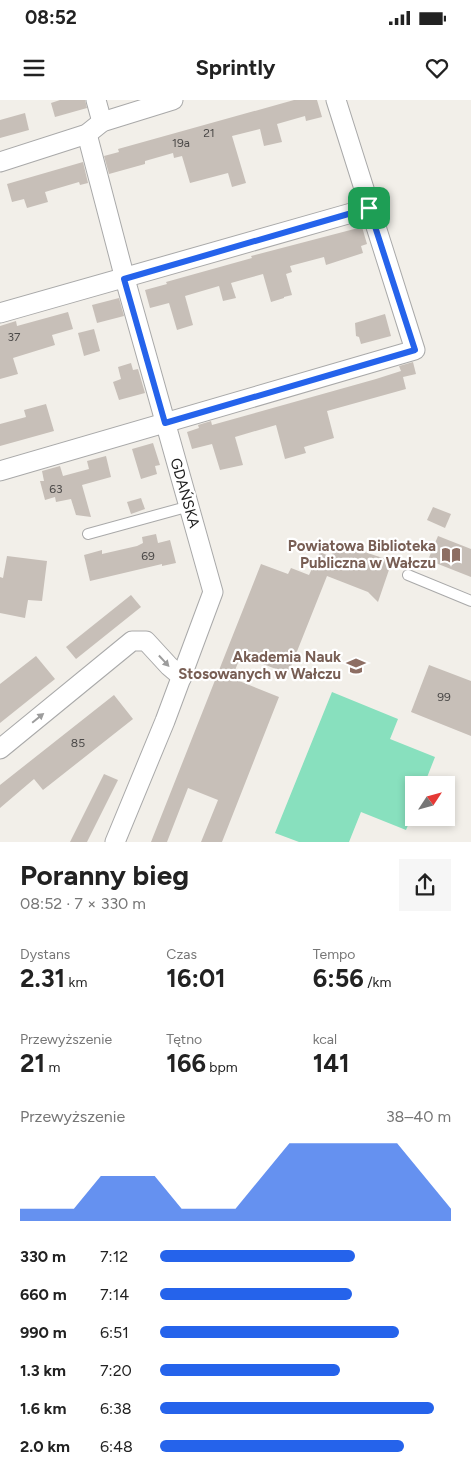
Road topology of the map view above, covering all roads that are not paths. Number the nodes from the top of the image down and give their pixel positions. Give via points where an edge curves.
1 (96, 100) edge
2 (173, 100) edge
3 (336, 100) edge
4 (102, 122) junction
5 (86, 134) junction
6 (0, 162) edge
7 (369, 208) junction
8 (124, 279) junction
9 (0, 314) edge
10 (165, 423) junction
11 (0, 470) edge
12 (190, 506) junction
13 (88, 534) dead end
14 (408, 575) dead end
15 (471, 601) edge
16 (182, 677) junction
17 (0, 749) edge
18 (115, 842) edge

1 - 4 street
2 - 4 street
3 - 7 street
4 - 5 street
5 - 6 street
5 - 8 street, GDAŃSKA
7 - 8 street
7 - 10 street via 415,350
8 - 9 street
8 - 10 street, GDAŃSKA
10 - 11 street
10 - 12 street, GDAŃSKA
12 - 13 lane
12 - 16 street, GDAŃSKA via 212,592
14 - 15 lane
17 -> 16 street via 132,641 146,641
16 - 18 street, GDAŃSKA

